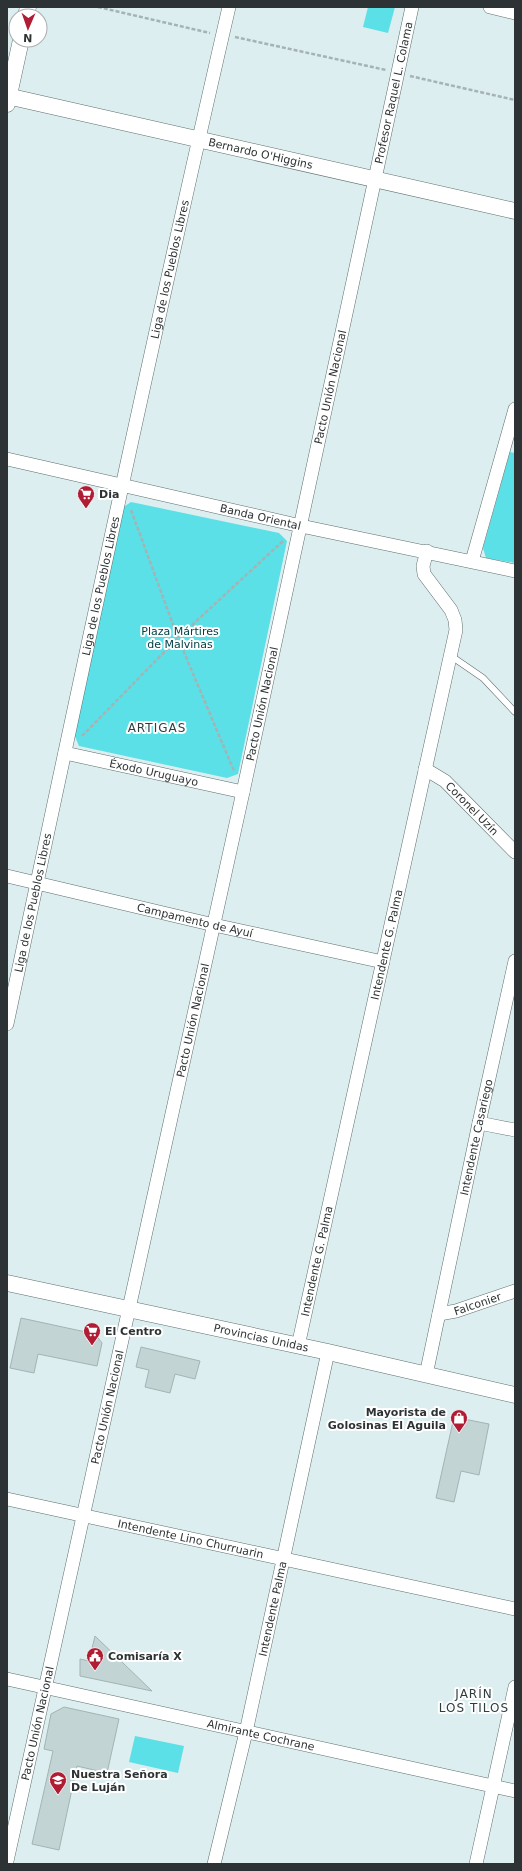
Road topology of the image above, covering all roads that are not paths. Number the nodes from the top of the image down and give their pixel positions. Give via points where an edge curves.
1 (229, 7) edge
2 (412, 7) edge
3 (490, 7) edge
4 (515, 13) edge
5 (19, 48) edge
6 (8, 99) edge
7 (198, 139) junction
8 (374, 179) junction
9 (515, 211) edge
10 (515, 409) edge
11 (7, 460) edge
12 (121, 485) junction
13 (301, 526) junction
14 (427, 551) junction
15 (472, 561) junction
16 (515, 571) edge
17 (450, 656) junction
18 (515, 712) edge
19 (65, 753) junction
20 (425, 769) junction
21 (243, 792) junction
22 (515, 852) edge
23 (7, 876) edge
24 (37, 883) junction
25 (214, 925) junction
26 (515, 961) edge
27 (383, 962) junction
28 (7, 1024) edge
29 (479, 1122) junction
30 (515, 1130) edge
31 (7, 1283) edge
32 (515, 1292) edge
33 (128, 1309) junction
34 (439, 1314) junction
35 (298, 1346) junction
36 (328, 1352) junction
37 (426, 1375) junction
38 (515, 1395) edge
39 (7, 1499) edge
40 (82, 1516) junction
41 (283, 1560) junction
42 (515, 1609) edge
43 (7, 1679) edge
44 (515, 1687) edge
45 (45, 1688) junction
46 (246, 1732) junction
47 (494, 1787) junction
48 (515, 1791) edge
49 (7, 1861) edge
50 (214, 1864) edge
51 (476, 1864) edge

1 - 7 street, Liga de los Pueblos Libres
2 - 8 street, Profesor Raquel L. Colama
3 - 4 street
5 - 6 street
6 - 7 street, Bernardo O'Higgins
7 - 8 street, Bernardo O'Higgins
7 - 12 street, Liga de los Pueblos Libres
8 - 9 street, Bernardo O'Higgins
8 - 13 street, Pacto Unión Nacional
10 - 15 street
11 - 12 street, Banda Oriental
12 - 13 street, Banda Oriental
12 - 19 street, Liga de los Pueblos Libres
13 - 14 street, Banda Oriental
13 - 21 street, Pacto Unión Nacional
14 - 15 street, Banda Oriental
14 - 17 street, Intendente G. Palma via 423,566 424,574 451,610 455,620 456,630
15 - 16 street, Banda Oriental
17 - 18 lane via 483,678
17 - 20 street, Intendente G. Palma
19 - 21 street, Éxodo Uruguayo
19 - 24 street, Liga de los Pueblos Libres
20 - 22 street, Coronel Uzín via 445,782
20 - 27 street, Intendente G. Palma
21 - 25 street, Pacto Unión Nacional
23 - 24 street, Campamento de Ayuí
24 - 25 street, Campamento de Ayuí
24 - 28 street, Liga de los Pueblos Libres
25 - 27 street, Campamento de Ayuí
25 - 33 street, Pacto Unión Nacional
26 - 29 street, Intendente Casariego
27 - 35 street, Intendente G. Palma
29 - 30 street
29 - 34 street, Intendente Casariego
31 - 33 street, Provincias Unidas
32 - 34 street, Falconier
33 - 35 street, Provincias Unidas
33 - 40 street, Pacto Unión Nacional
34 - 37 street
35 - 36 street, Provincias Unidas
36 - 37 street, Provincias Unidas
36 - 41 street, Intendente Palma
37 - 38 street, Provincias Unidas
39 - 40 street, Intendente Lino Churruarin
40 - 41 street, Intendente Lino Churruarin
40 - 45 street, Pacto Unión Nacional
41 - 42 street, Intendente Lino Churruarin
41 - 46 street, Intendente Palma
43 - 45 street, Almirante Cochrane
44 - 47 street
45 - 46 street, Almirante Cochrane
45 - 49 street, Pacto Unión Nacional
46 - 47 street, Almirante Cochrane
46 - 50 street, Intendente Palma
47 - 48 street, Almirante Cochrane
47 - 51 street

